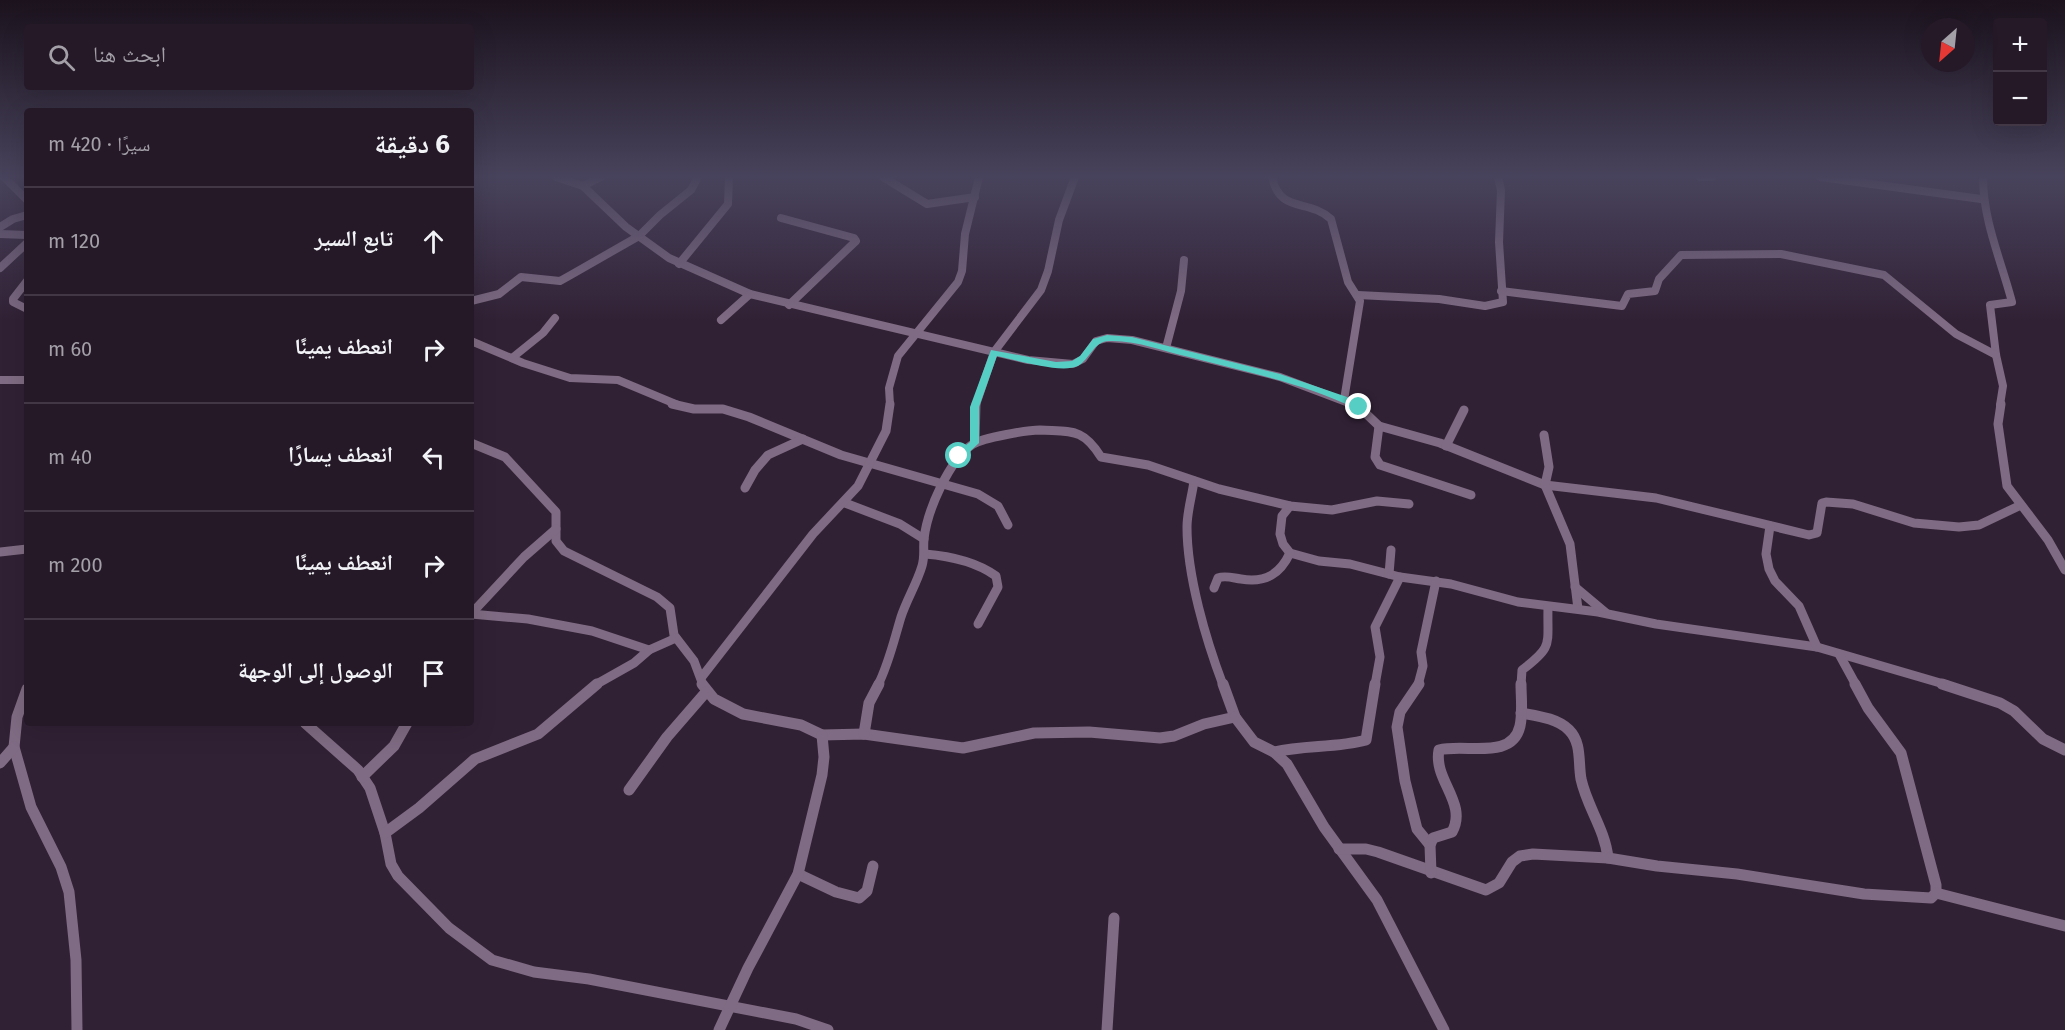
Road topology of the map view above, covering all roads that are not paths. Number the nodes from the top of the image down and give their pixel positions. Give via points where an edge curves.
1 (625, 225) edge
2 (650, 225) edge
3 (711, 225) edge
4 (807, 225) edge
5 (967, 225) edge
6 (1058, 225) edge
7 (1333, 225) edge
8 (1500, 225) edge
9 (1986, 225) edge
10 (0, 234) edge
11 (24, 235) edge
12 (639, 236) junction
13 (24, 246) edge
14 (1184, 260) dead end
15 (680, 264) junction
16 (0, 268) edge
17 (24, 285) edge
18 (1501, 291) junction
19 (750, 294) junction
20 (1358, 295) junction
21 (474, 300) edge
22 (789, 305) junction
23 (24, 308) edge
24 (555, 318) dead end
25 (721, 320) dead end
26 (916, 334) junction
27 (474, 342) edge
28 (1166, 348) junction
29 (994, 352) junction
30 (1996, 355) junction
31 (512, 358) junction
32 (0, 380) edge
33 (24, 380) edge
34 (1344, 400) junction
35 (1464, 410) dead end
36 (1379, 426) junction
37 (1544, 435) dead end
38 (803, 439) junction
39 (975, 443) junction
40 (474, 444) edge
41 (1446, 446) junction
42 (870, 464) junction
43 (1194, 481) junction
44 (943, 483) junction
45 (1545, 485) junction
46 (745, 488) dead end
47 (1471, 495) dead end
48 (844, 503) junction
49 (1409, 504) dead end
50 (2021, 505) junction
51 (1290, 506) junction
52 (1008, 525) dead end
53 (1770, 526) junction
54 (556, 529) junction
55 (924, 539) junction
56 (24, 549) edge
57 (1391, 550) dead end
58 (0, 552) edge
59 (1290, 553) junction
60 (925, 554) junction
61 (2065, 570) edge
62 (1389, 574) junction
63 (1400, 577) junction
64 (1436, 581) junction
65 (1575, 587) junction
66 (1214, 588) dead end
67 (1548, 607) junction
68 (1578, 609) junction
69 (474, 611) edge
70 (474, 614) edge
71 (1608, 615) junction
72 (978, 624) dead end
73 (676, 638) junction
74 (1817, 648) junction
75 (649, 650) junction
76 (1839, 654) junction
77 (701, 678) junction
78 (706, 692) junction
79 (24, 697) edge
80 (1521, 713) junction
81 (1235, 717) junction
82 (308, 726) edge
83 (405, 726) edge
84 (864, 734) junction
85 (822, 735) junction
86 (14, 747) junction
87 (2065, 750) edge
88 (1274, 752) junction
89 (0, 763) edge
90 (363, 777) junction
91 (629, 790) dead end
92 (385, 833) junction
93 (1430, 845) junction
94 (1339, 849) junction
95 (1608, 858) junction
96 (873, 866) dead end
97 (1431, 873) junction
98 (798, 874) junction
99 (1936, 893) junction
100 (1114, 918) dead end
101 (2065, 926) edge
102 (729, 1008) junction
103 (77, 1030) edge
104 (719, 1030) edge
105 (828, 1030) edge
106 (1107, 1030) edge
107 (1444, 1030) edge

1 - 12 street
2 - 12 street
3 - 15 street
4 - 22 street via 856,241
5 - 26 street via 958,282
6 - 29 street via 1041,290
7 - 20 street via 1348,282
8 - 18 street
9 - 30 street via 2012,300 2008,304 1990,305
10 - 11 street
12 - 15 street
12 - 21 street via 560,281 520,277 499,294
13 - 16 street
14 - 28 street via 1181,291
15 - 19 street
17 - 23 street via 13,299
18 - 20 street via 1503,302 1493,306 1439,297
18 - 30 street via 1622,306 1628,294 1655,291 1659,279 1681,255 1790,255 1888,277 1956,334
19 - 22 street
19 - 25 street
20 - 34 street via 1359,316
22 - 26 street
24 - 31 street
26 - 29 street
26 - 42 street via 898,356 886,431
27 - 31 street
28 - 29 street via 1107,338 1090,346 1080,361 1065,365
28 - 34 street via 1280,377
29 - 39 street via 975,407
30 - 50 street via 2003,386 1998,424 2005,479 2009,492
31 - 38 street via 578,380 618,380 683,407 723,409
32 - 33 street
34 - 36 street via 1359,407
35 - 41 street
36 - 41 street
36 - 47 street via 1375,457 1380,465
37 - 45 street via 1549,467
38 - 42 street
38 - 46 street via 772,452
39 - 43 street via 1034,430 1071,432 1090,439 1101,457 1148,465
39 - 44 street via 959,456
40 - 54 street via 511,463 556,512
41 - 45 street
42 - 44 street
42 - 48 street
43 - 51 street
43 - 81 street via 1187,526 1191,567 1210,650
44 - 52 street via 989,499
44 - 55 street
45 - 53 street via 1656,498
45 - 65 street via 1570,544
48 - 55 street via 900,524
48 - 77 street via 813,534
49 - 51 street via 1377,501 1332,510
50 - 53 street via 1979,525 1959,528 1914,523 1833,501 1822,503 1814,534
50 - 61 street
51 - 59 street via 1282,516 1280,534
53 - 74 street via 1766,554 1769,570 1799,606
54 - 69 street
54 - 73 street via 557,545 564,551 664,602 672,614
55 - 60 street
56 - 58 street
57 - 62 street
59 - 62 street
59 - 66 street via 1276,575 1246,580 1222,576
60 - 72 street via 949,557 996,576 998,587
60 - 84 street via 884,673 869,703
62 - 63 street
63 - 64 street
63 - 88 street via 1375,627 1380,657 1366,740
64 - 67 street
64 - 93 street via 1419,683 1400,712 1397,727 1417,829
65 - 68 street
65 - 71 street
67 - 68 street
67 - 80 street via 1547,647 1544,654 1522,670
68 - 71 street
70 - 75 street via 592,631
71 - 74 street
73 - 75 street
73 - 77 street via 694,661
74 - 76 street
75 - 92 street via 600,681 538,734 475,759
76 - 87 street via 2000,703 2043,739
76 - 99 street via 1868,708 1900,753
77 - 78 street
78 - 85 street via 720,704 743,714 801,725
78 - 91 street
79 - 86 street
80 - 93 street via 1520,729 1506,746 1493,750 1447,746 1439,750 1437,765 1458,820 1452,832 1439,834
80 - 95 street via 1558,723 1575,736 1581,780 1605,839
81 - 84 street via 1204,723 1174,736 1034,733 963,747
81 - 88 street via 1254,742
82 - 90 street
83 - 90 street via 394,747
84 - 85 street
85 - 98 street via 822,775
86 - 89 street
86 - 103 street via 31,807 69,892 76,960
88 - 94 street via 1287,764
90 - 92 street
92 - 102 street via 391,864 398,876 449,928 492,960 512,968 589,979
93 - 97 street
94 - 97 street via 1366,849
94 - 107 street via 1377,900
95 - 97 street via 1520,856 1499,883 1486,890
95 - 99 street via 1864,894 1931,898
96 - 98 street via 867,891 859,898
98 - 102 street
99 - 101 street
100 - 106 street
102 - 104 street
102 - 105 street via 796,1019

